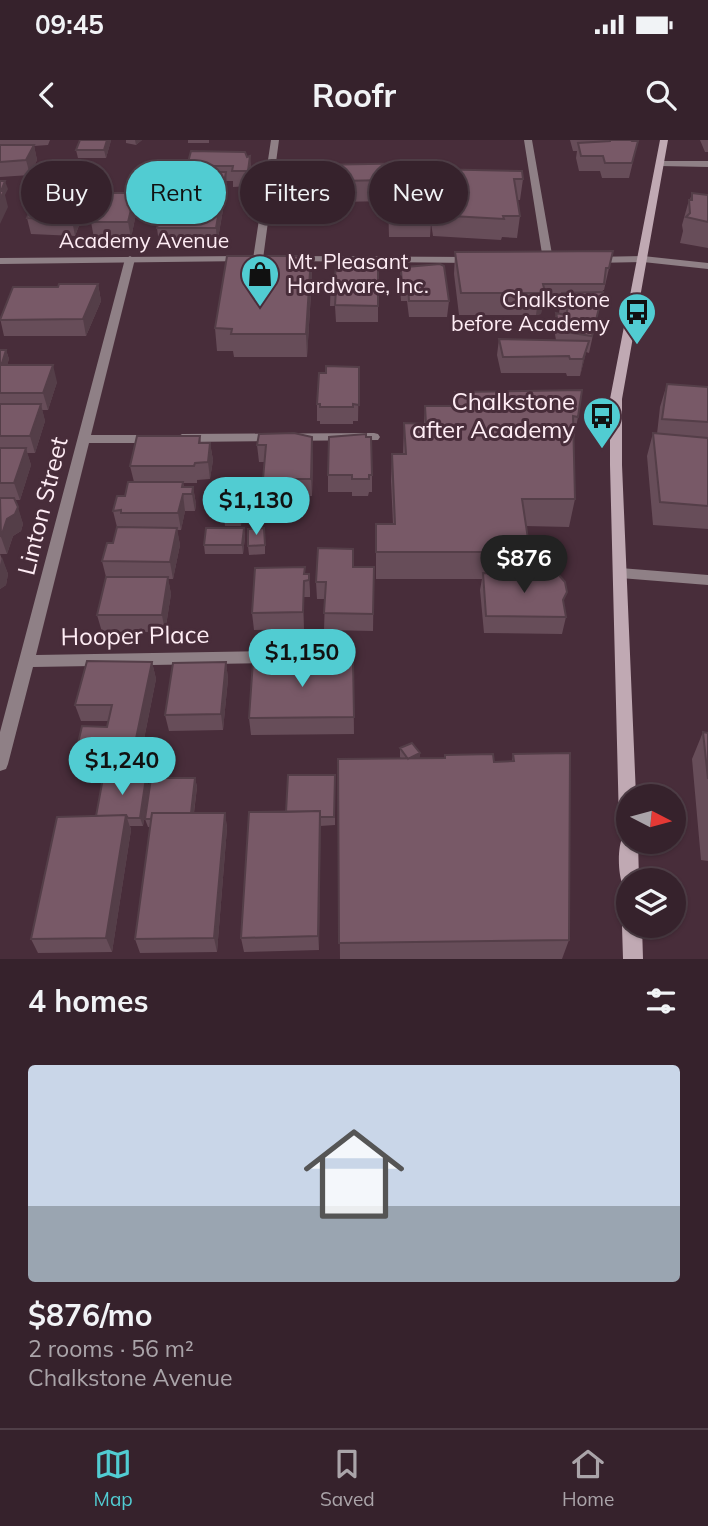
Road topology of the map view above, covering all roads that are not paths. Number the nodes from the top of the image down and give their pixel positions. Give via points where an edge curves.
1 (275, 140) edge
2 (528, 140) edge
3 (664, 140) edge
4 (660, 163) junction
5 (708, 164) edge
6 (258, 259) junction
7 (272, 259) edge
8 (286, 259) edge
9 (643, 259) junction
10 (130, 260) junction
11 (479, 260) edge
12 (534, 260) edge
13 (548, 260) junction
14 (562, 260) edge
15 (575, 260) edge
16 (0, 261) edge
17 (708, 266) edge
18 (374, 437) edge
19 (83, 439) junction
20 (620, 573) junction
21 (708, 580) edge
22 (328, 656) dead end
23 (26, 661) junction
24 (0, 764) edge
25 (627, 784) edge
26 (632, 938) edge
27 (633, 959) edge

1 - 6 street
2 - 13 street
3 - 4 main road
4 - 5 street
4 - 9 main road
6 - 7 street, Academy Avenue
6 - 10 street, Academy Avenue
8 - 11 street
9 - 15 street
9 - 17 street
9 - 20 main road via 616,399
10 - 16 street, Academy Avenue
10 - 19 street, Linton Street
12 - 13 street
13 - 14 street
18 - 19 street
19 - 23 street, Linton Street
20 - 21 street
20 - 25 main road
22 - 23 street, Hooper Place
23 - 24 street, Linton Street
26 - 27 main road

